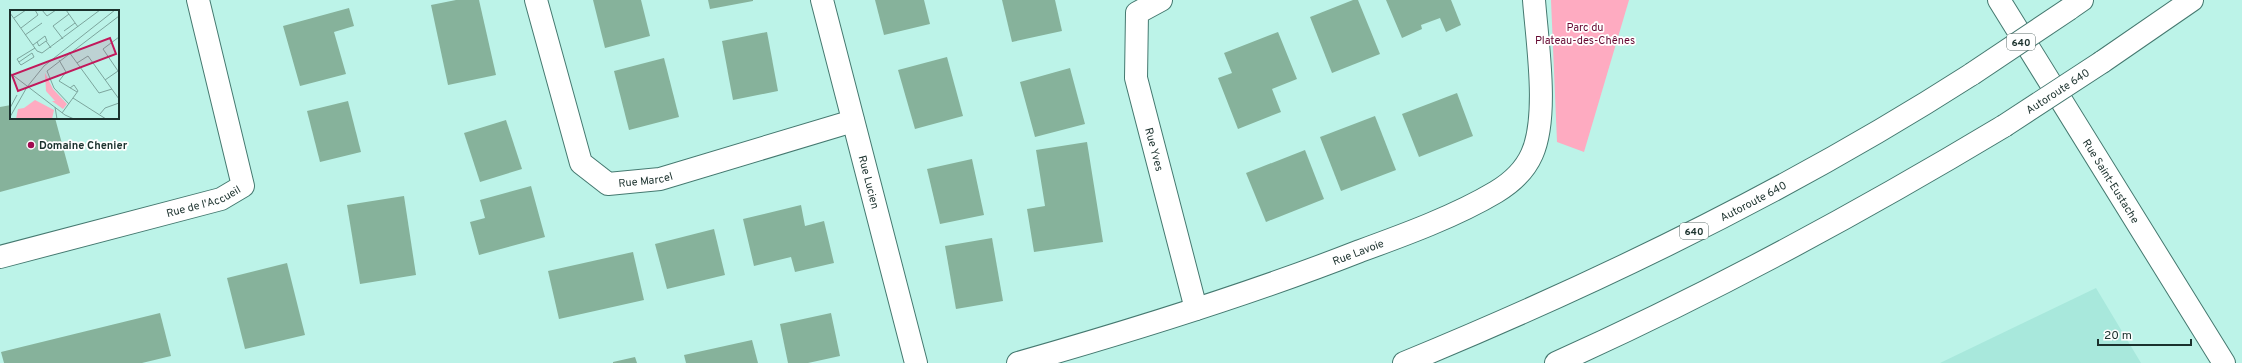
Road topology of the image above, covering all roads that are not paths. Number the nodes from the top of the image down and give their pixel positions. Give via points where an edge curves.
1 (198, 0) edge
2 (536, 0) edge
3 (822, 0) edge
4 (1161, 0) edge
5 (1534, 0) edge
6 (1999, 0) edge
7 (2192, 0) edge
8 (2075, 4) edge
9 (853, 121) junction
10 (0, 257) edge
11 (1196, 309) junction
12 (916, 363) edge
13 (1018, 363) edge
14 (1404, 363) edge
15 (1556, 363) edge
16 (2224, 363) edge

1 - 10 main road, Rue de l'Accueil via 243,186 221,199
2 - 9 main road, Rue Marcel via 581,163 608,184 660,179
3 - 9 main road, Rue Lucien
4 - 11 main road, Rue Yves via 1137,13 1136,78
5 - 11 main road, Rue Lavoie via 1540,114 1533,153 1525,167 1513,179 1482,200 1399,236 1283,281
6 - 16 main road, Rue Saint-Eustache
7 - 15 main road, Autoroute 640, bridge via 2004,126 1873,203 1736,277
8 - 14 main road, Autoroute 640 / 640, bridge via 1972,74 1831,158 1664,246 1538,307
9 - 12 main road, Rue Lucien
11 - 13 main road, Rue Lavoie

